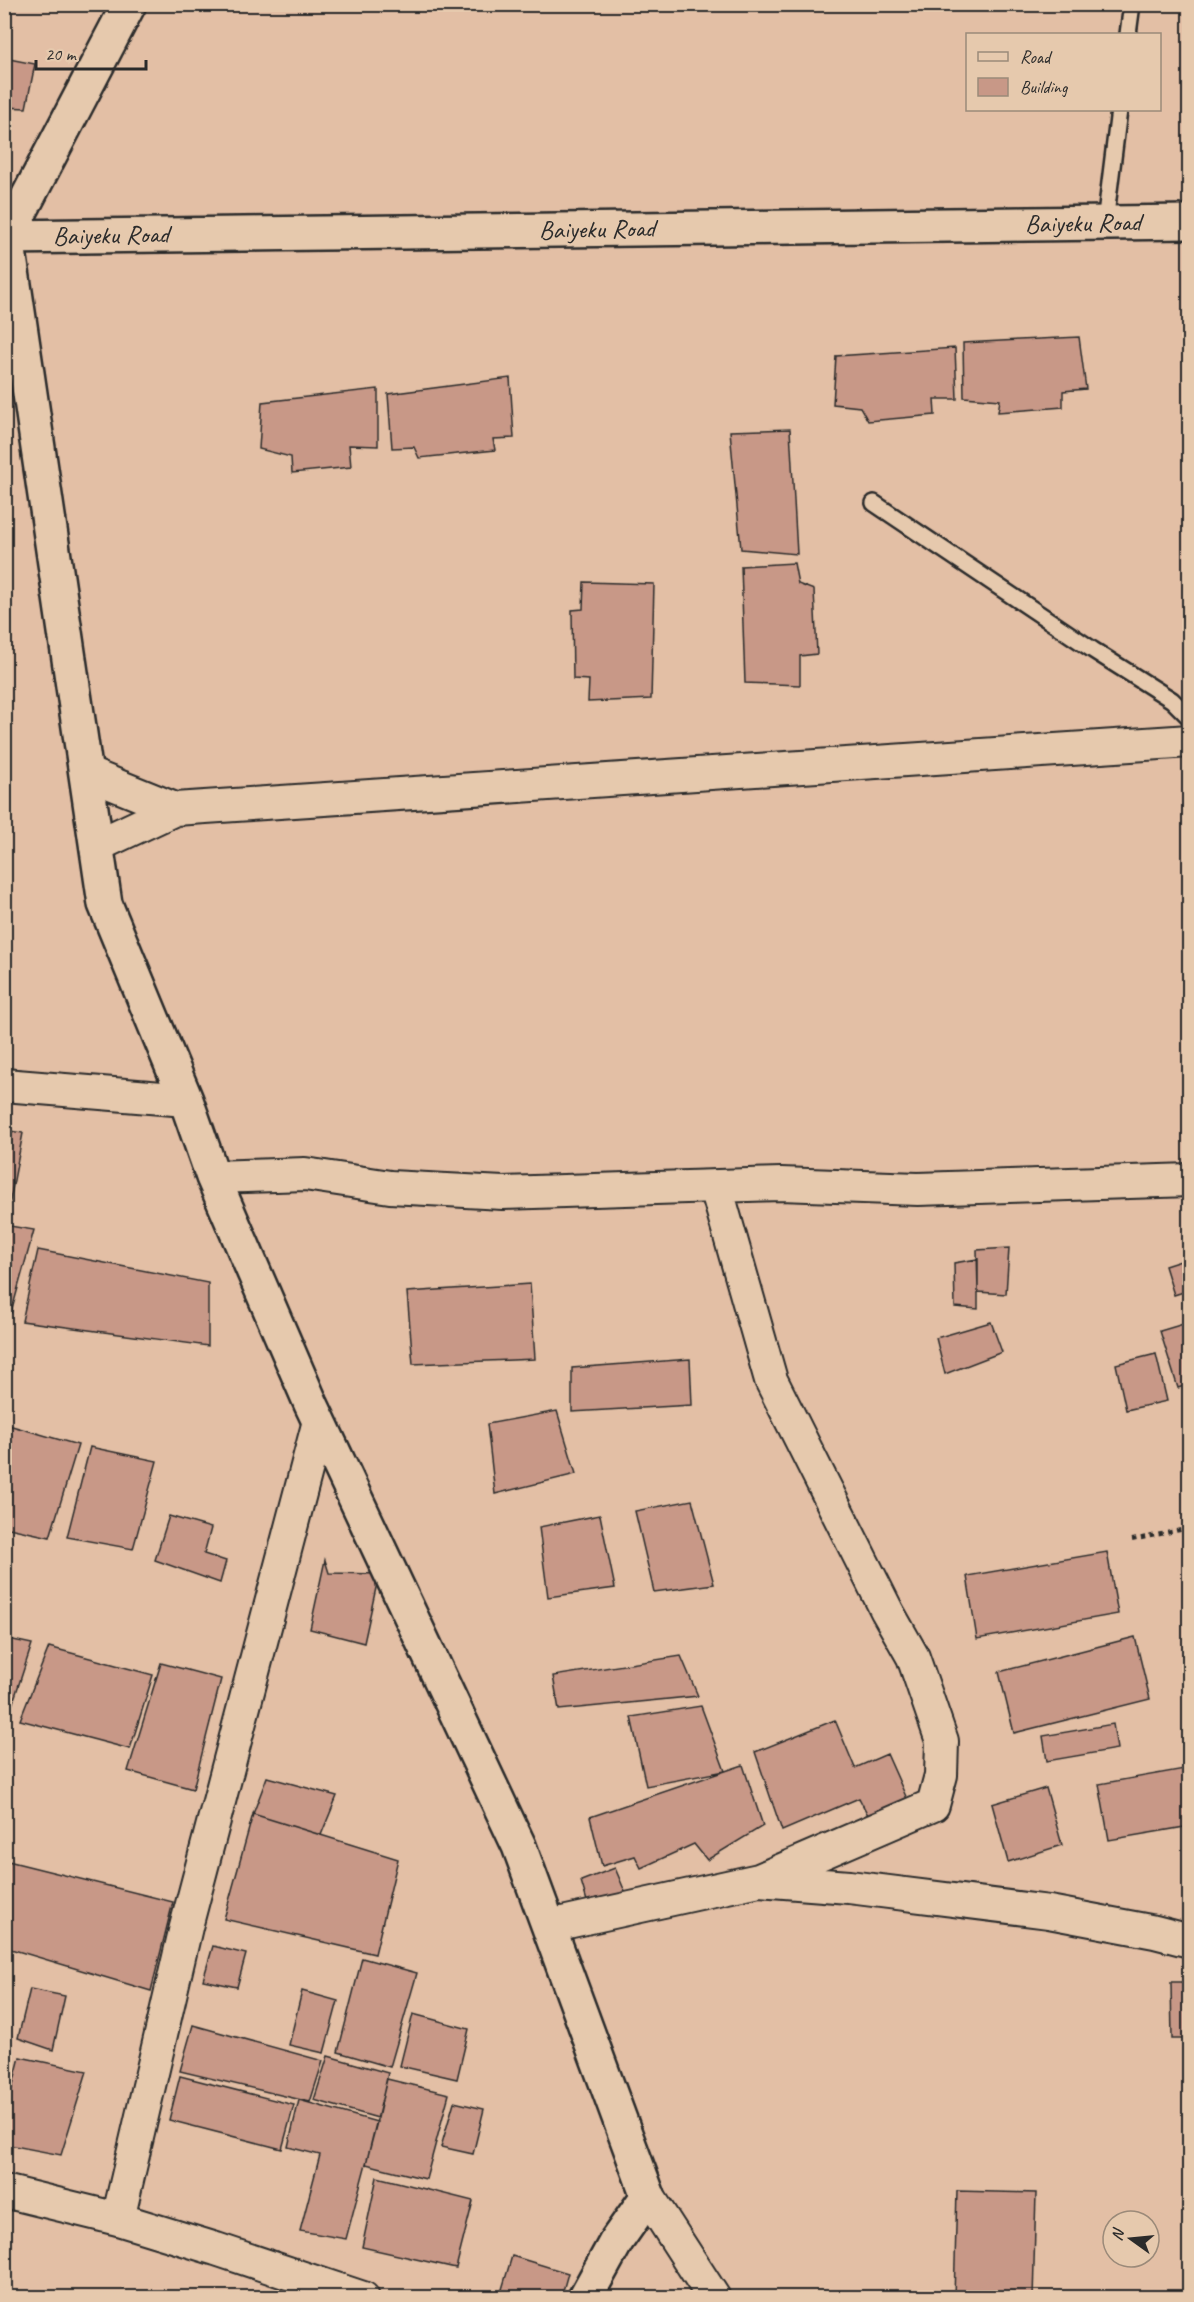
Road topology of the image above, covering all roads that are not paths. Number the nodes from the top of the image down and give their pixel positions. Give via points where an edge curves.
1 (129, 4) edge
2 (1132, 4) edge
3 (1128, 33) edge
4 (1119, 111) edge
5 (1105, 222) junction
6 (1190, 222) edge
7 (6, 237) edge
8 (874, 503) dead end
9 (1190, 718) edge
10 (1190, 741) edge
11 (86, 773) junction
12 (175, 809) junction
13 (96, 846) junction
14 (4, 1085) edge
15 (186, 1100) junction
16 (213, 1177) junction
17 (1190, 1180) edge
18 (716, 1187) junction
19 (319, 1421) junction
20 (759, 1880) junction
21 (549, 1926) junction
22 (1190, 1941) edge
23 (4, 2191) edge
24 (648, 2196) junction
25 (118, 2219) junction
26 (363, 2298) edge
27 (585, 2298) edge
28 (714, 2298) edge

1 - 7 street
2 - 3 lane
4 - 5 lane
5 - 6 street, Baiyeku Road
5 - 7 street, Baiyeku Road
7 - 11 street
8 - 9 lane via 1172,700
10 - 12 street
11 - 12 street
11 - 13 street
12 - 13 street
13 - 15 street via 105,904
14 - 15 street
15 - 16 street
16 - 18 street via 305,1174 390,1187 503,1193
16 - 19 street
17 - 18 street via 950,1188 781,1184
18 - 20 street via 771,1380 913,1658 942,1741 941,1775 933,1805
19 - 21 street via 519,1846
19 - 25 street via 186,1927
20 - 21 street
20 - 22 street via 1049,1912
21 - 24 street
23 - 25 street
24 - 27 street via 617,2240
24 - 28 street
25 - 26 street

